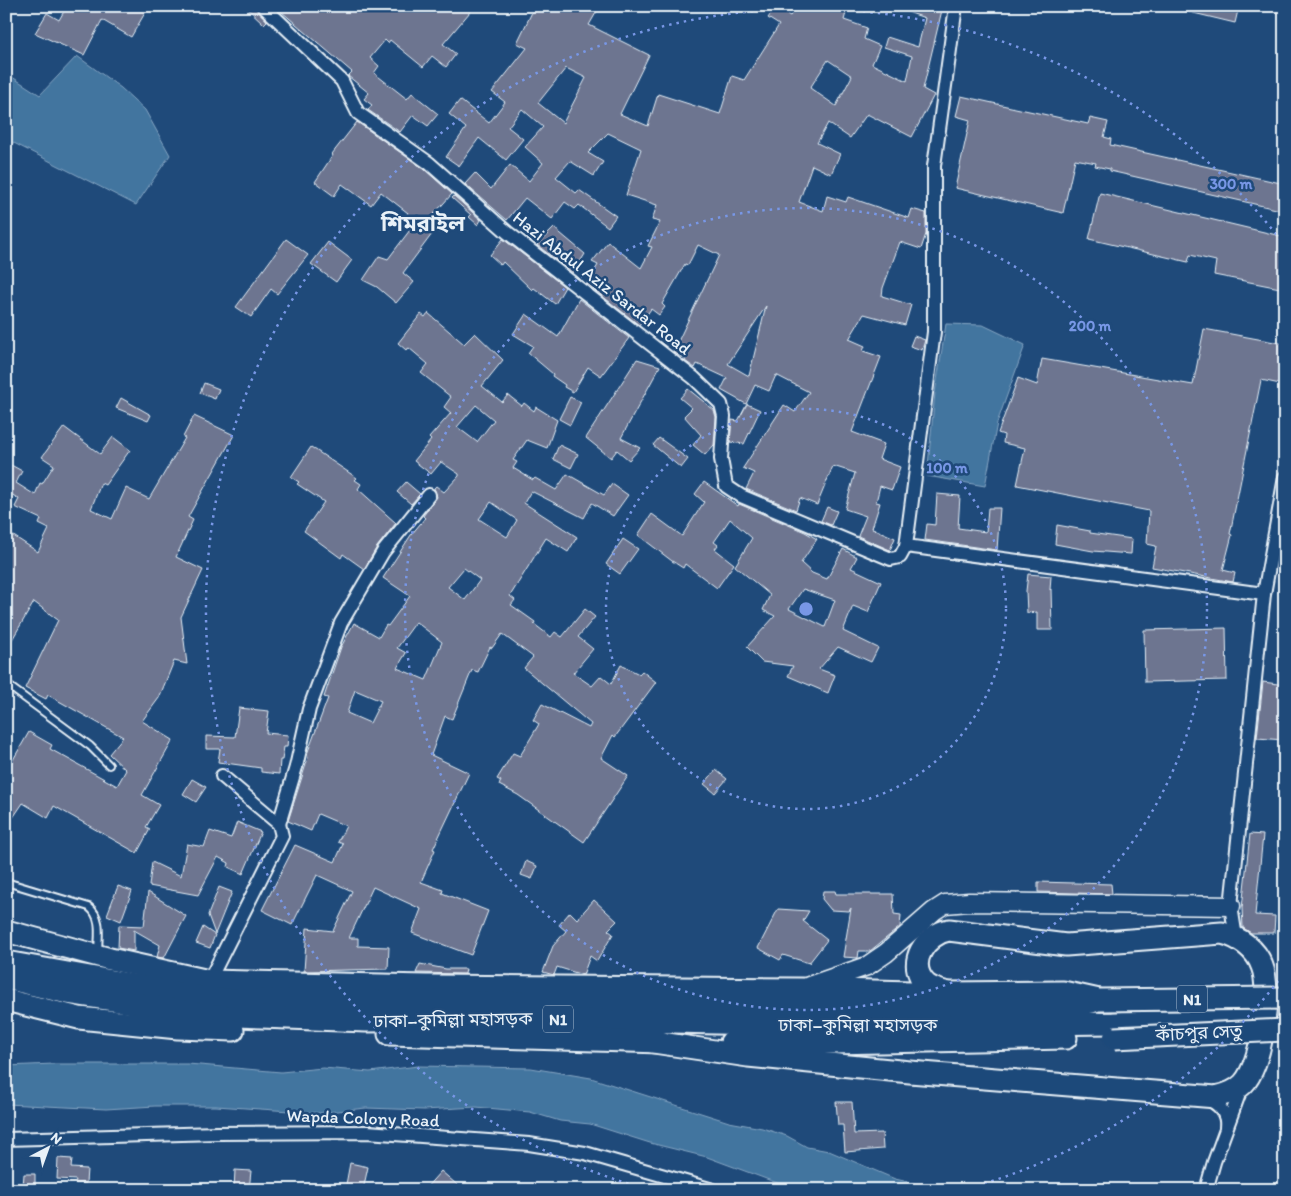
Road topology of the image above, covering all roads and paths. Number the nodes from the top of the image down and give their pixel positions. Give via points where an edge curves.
1 (263, 6) edge
2 (956, 6) edge
3 (1285, 477) edge
4 (429, 495) dead end
5 (903, 551) junction
6 (1264, 594) junction
7 (6, 684) edge
8 (109, 765) dead end
9 (222, 776) dead end
10 (279, 824) junction
11 (6, 882) edge
12 (1232, 906) junction
13 (6, 931) edge
14 (1236, 938) junction
15 (98, 956) junction
16 (6, 962) edge
17 (6, 978) edge
18 (209, 981) junction
19 (801, 989) junction
20 (948, 993) junction
21 (1285, 998) edge
22 (6, 1000) edge
23 (1099, 1000) junction
24 (1285, 1015) edge
25 (1114, 1030) junction
26 (1285, 1030) edge
27 (647, 1042) junction
28 (1243, 1084) junction
29 (1202, 1098) junction
30 (1225, 1132) junction
31 (6, 1139) edge
32 (714, 1190) edge
33 (1206, 1190) edge

1 - 5 street, Hazi Abdul Aziz Sardar Road via 342,81 358,112 429,163 507,232 694,378 721,404 724,416 721,459 726,486 741,496 891,559
2 - 5 street via 934,166 934,332
3 - 6 street
4 - 10 street via 383,552 341,623 309,709
5 - 6 street
6 - 12 street
7 - 8 lane via 90,746
9 - 10 street
10 - 18 street via 280,843
11 - 15 lane via 89,907 98,918
12 - 14 street
12 - 19 street via 945,904 867,966
13 - 15 highway
14 - 20 highway via 1215,932 1066,945 949,930 925,942 918,965 927,985
14 - 28 highway via 1259,959 1265,977 1261,1036 1254,1068
15 - 18 highway
16 - 23 highway, ঢাকা–কুমিল্লা মহাসড়ক / N1 via 213,999 1042,1008
17 - 25 highway, ঢাকা–কুমিল্লা মহাসড়ক / N1 via 68,993 211,1015 366,1021 542,1019
18 - 19 highway
19 - 20 highway
20 - 23 highway via 1063,992
21 - 23 highway, কাঁচপুর সেতু / N1, bridge
22 - 27 highway via 79,1018 178,1028
24 - 25 highway, কাঁচপুর সেতু / N1
25 - 26 highway, কাঁচপুর সেতু, bridge
25 - 27 highway via 832,1043
27 - 29 highway via 815,1063
28 - 29 highway via 1226,1094
28 - 30 street
29 - 30 street via 1212,1101 1224,1114 1227,1121
30 - 33 street
31 - 32 street, Wapda Colony Road via 367,1132 529,1144 585,1153

